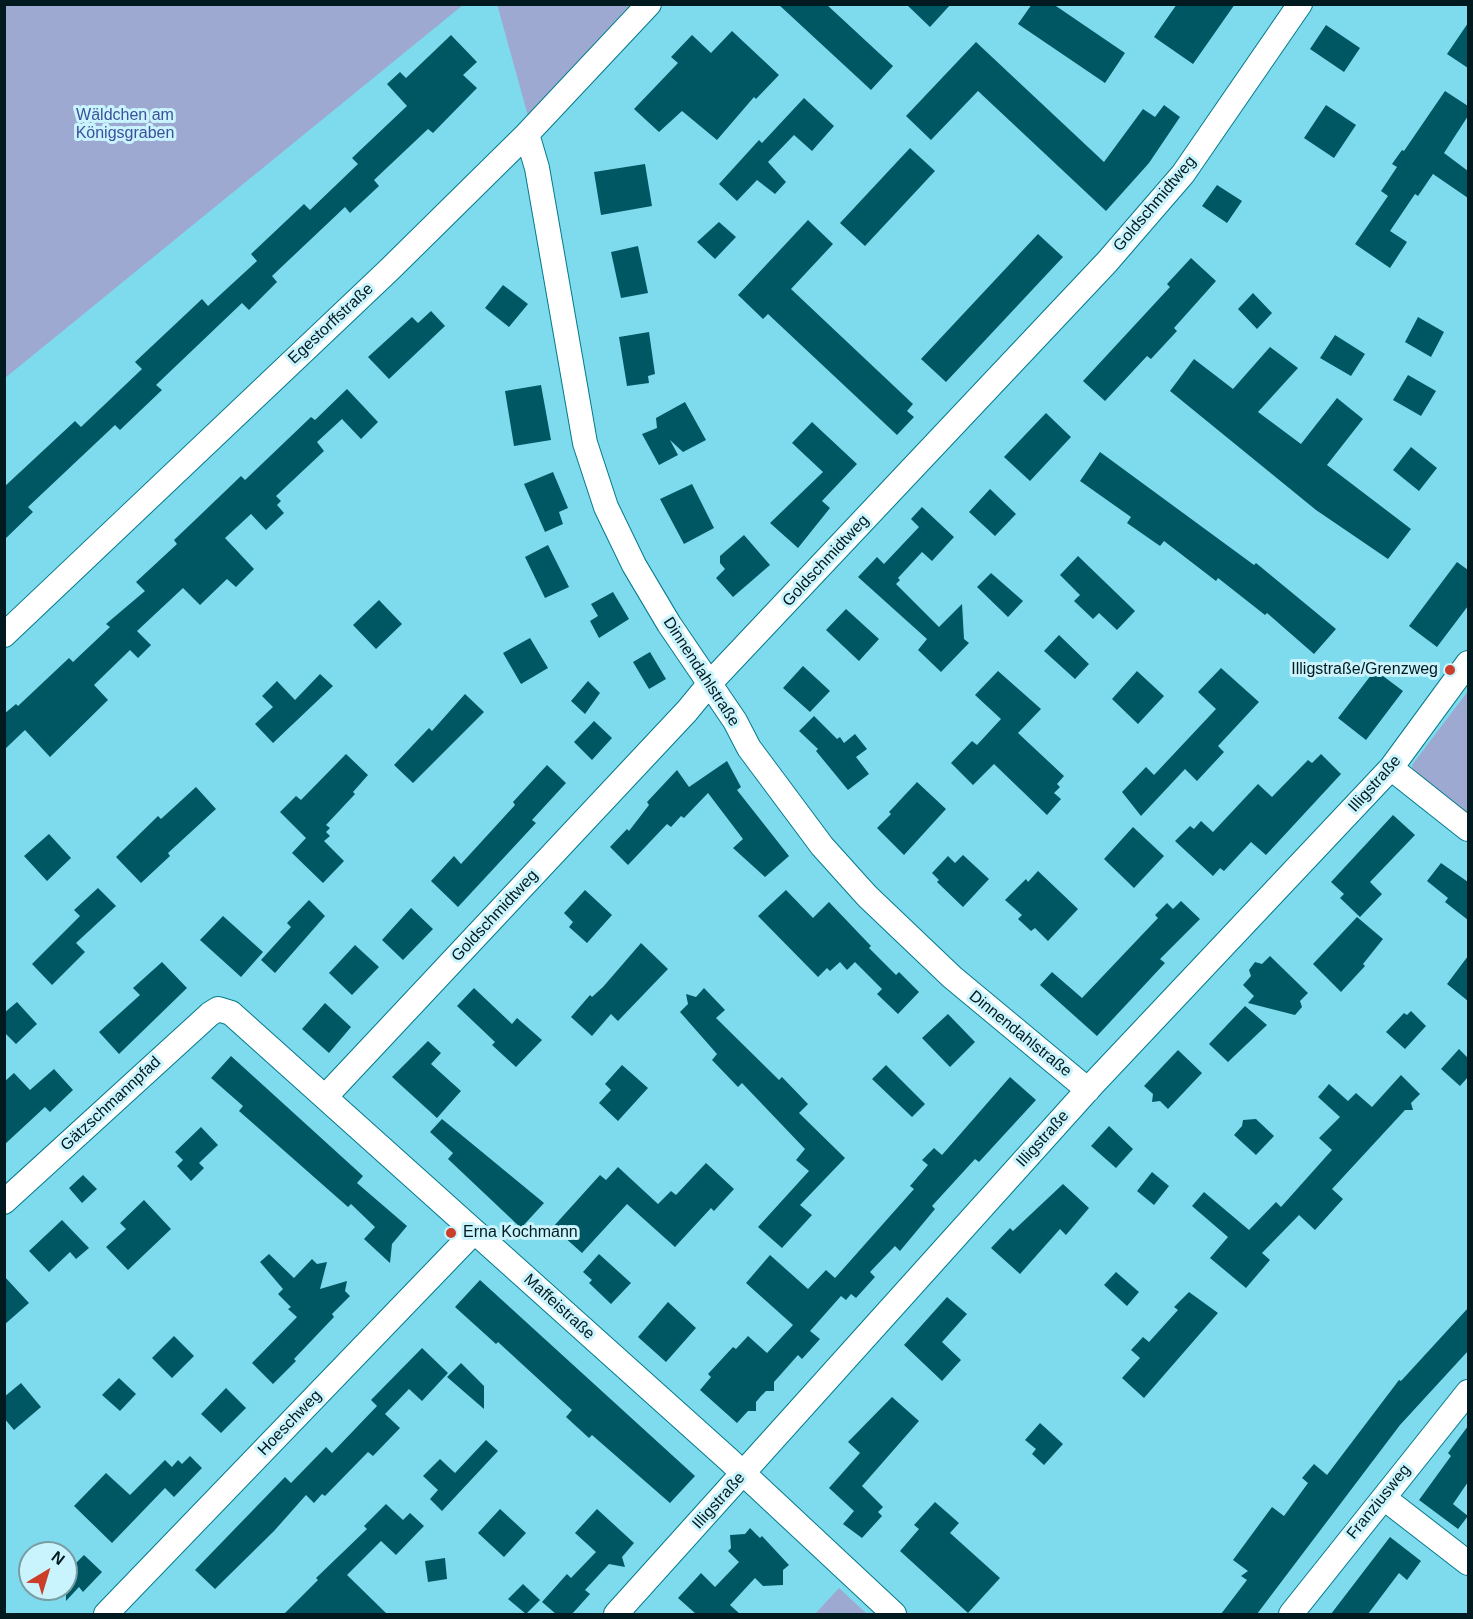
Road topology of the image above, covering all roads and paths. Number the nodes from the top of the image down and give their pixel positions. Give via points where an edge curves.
1 (649, 4) edge
2 (1300, 4) edge
3 (527, 134) junction
4 (4, 635) edge
5 (1468, 663) edge
6 (710, 683) junction
7 (1391, 768) junction
8 (1468, 829) edge
9 (218, 1009) joint
10 (1088, 1090) junction
11 (326, 1096) junction
12 (4, 1202) edge
13 (474, 1232) junction
14 (1468, 1392) edge
15 (743, 1473) junction
16 (1384, 1498) junction
17 (1468, 1563) edge
18 (106, 1614) edge
19 (616, 1614) edge
20 (894, 1614) edge
21 (1291, 1614) edge

1 - 3 street, Egestorffstraße
2 - 6 street, Goldschmidtweg via 1183,174 1114,254
3 - 4 street, Egestorffstraße
3 - 6 street, Dinnendahlstraße via 537,168 591,468 634,565
5 - 7 street, Illigstraße
6 - 10 street, Dinnendahlstraße via 785,800 867,896 977,999
6 - 11 street, Goldschmidtweg
7 - 8 street
7 - 10 street, Illigstraße
9 - 11 street, Maffeistraße via 231,1013
9 - 12 street, Gätzschmannpfad
10 - 15 street, Illigstraße
11 - 13 street, Maffeistraße
13 - 15 street, Maffeistraße
13 - 18 street, Hoeschweg
14 - 16 street, Franziusweg
15 - 19 street, Illigstraße
15 - 20 street, Maffeistraße
16 - 17 street
16 - 21 street, Franziusweg

